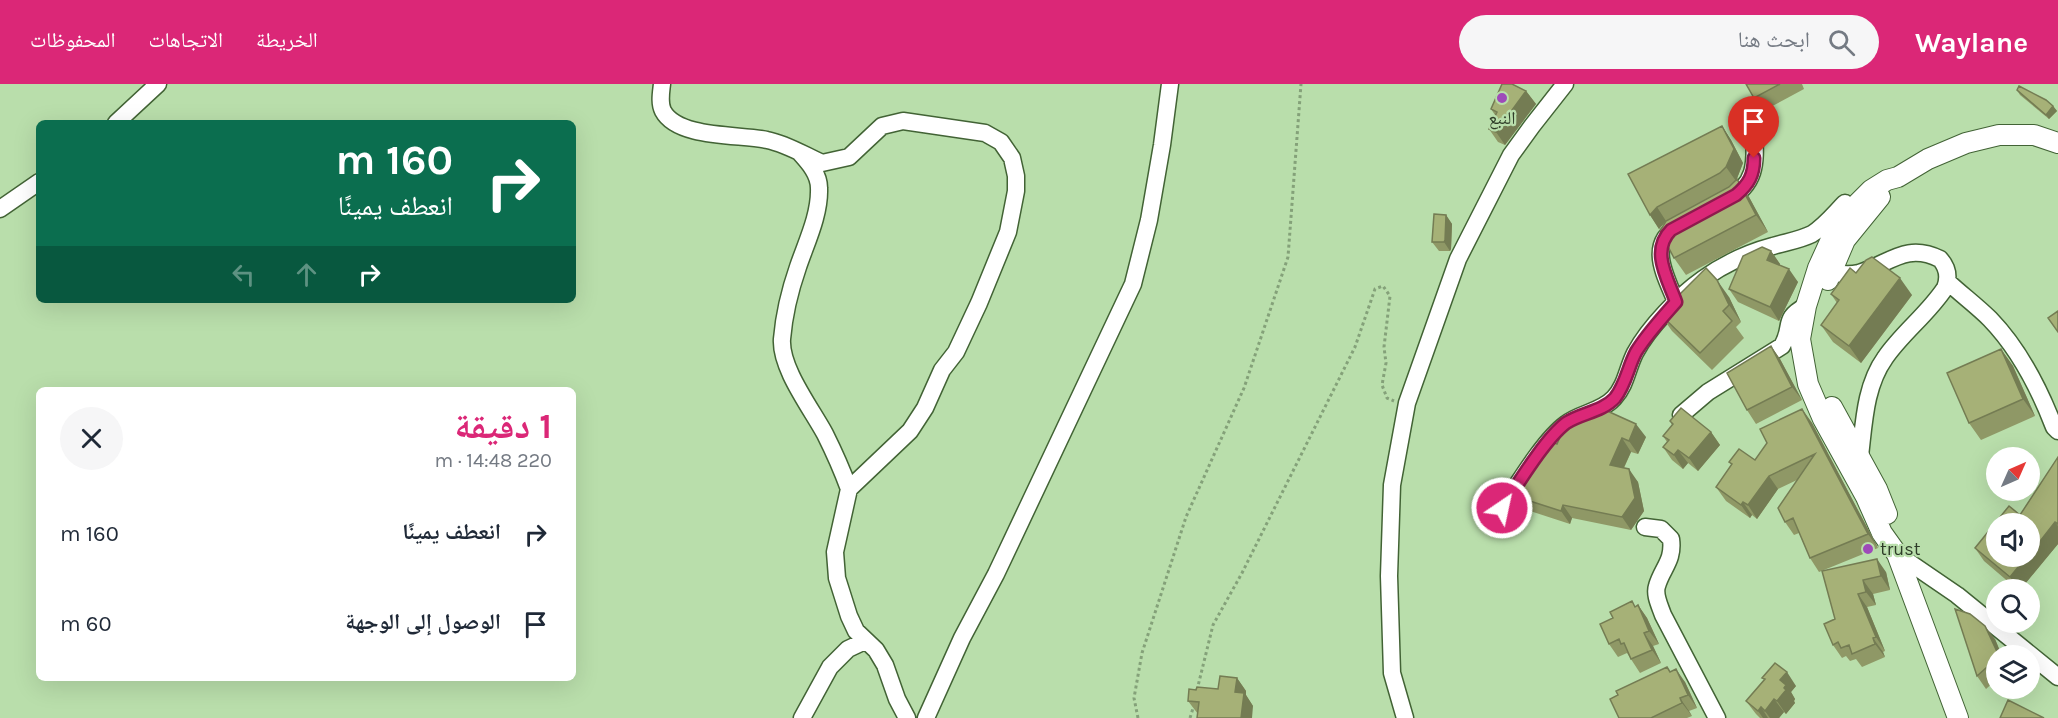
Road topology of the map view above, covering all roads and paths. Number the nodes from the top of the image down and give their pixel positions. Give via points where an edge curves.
1 (158, 84) edge
2 (662, 84) edge
3 (1170, 84) edge
4 (1300, 84) edge
5 (1565, 84) edge
6 (119, 120) edge
7 (1754, 120) dead end
8 (2058, 143) edge
9 (800, 153) junction
10 (1898, 177) junction
11 (36, 184) edge
12 (1871, 190) junction
13 (1716, 205) edge
14 (0, 209) edge
15 (1697, 216) edge
16 (1824, 270) junction
17 (1948, 282) junction
18 (1676, 302) junction
19 (1806, 306) junction
20 (1407, 403) junction
21 (1681, 415) edge
22 (2058, 432) edge
23 (1860, 456) junction
24 (849, 489) junction
25 (1502, 508) dead end
26 (1645, 527) dead end
27 (1895, 550) junction
28 (865, 641) junction
29 (2058, 677) edge
30 (802, 718) edge
31 (907, 718) edge
32 (926, 718) edge
33 (1138, 718) edge
34 (1190, 718) edge
35 (1405, 718) edge
36 (1717, 718) edge
37 (1958, 718) edge

1 - 6 street
2 - 9 street via 663,111 686,128 765,139
3 - 32 street via 1149,219 1133,284
4 - 33 path via 1288,257 1244,388 1186,517 1146,641 1134,698
5 - 20 street via 1511,155 1458,259
7 - 13 street via 1751,179 1736,195
8 - 10 street via 2034,135 1999,135 1966,143
9 - 24 street via 814,171 819,188 788,304 783,349
9 - 24 street via 822,163 849,157 882,126 903,121 985,133 1001,142 1012,158 1016,176 1008,232 956,352 942,370 926,408 910,431
10 - 12 street
10 - 16 street via 1851,231
11 - 14 street
12 - 16 street via 1839,222
12 - 18 street via 1859,190 1813,233 1725,265
15 - 18 street via 1671,230 1661,244 1663,266
16 - 17 street via 1860,273 1902,255 1922,253 1943,263
16 - 19 street
16 - 23 street via 1814,339 1820,380
17 - 22 street via 2007,339 2039,389
17 - 23 street via 1939,298 1884,359 1874,378
18 - 25 street via 1641,345 1615,398 1564,425
19 - 21 street via 1790,318 1782,346 1708,392
19 - 27 street via 1800,339 1808,384 1882,533
20 - 34 path via 1387,398 1382,385 1390,296 1383,286 1375,289 1355,347 1213,625
20 - 35 street via 1392,485 1389,576 1392,673
23 - 27 street via 1887,515
24 - 28 street via 834,562 849,616
26 - 36 street via 1661,529 1671,539 1670,558 1656,586 1658,600
27 - 29 street
27 - 37 street
28 - 30 street via 848,649 830,667
28 - 31 street via 885,665

